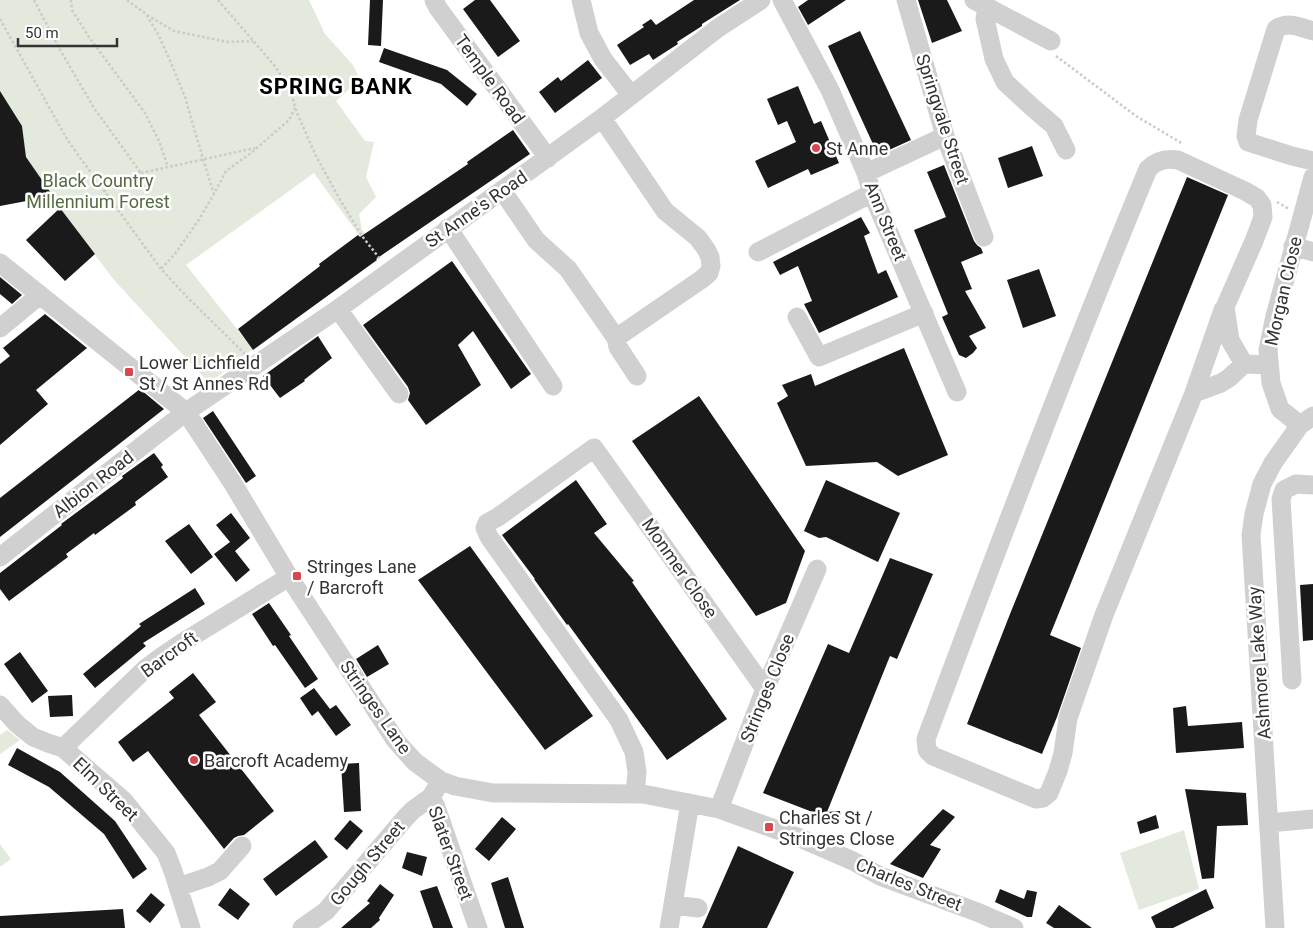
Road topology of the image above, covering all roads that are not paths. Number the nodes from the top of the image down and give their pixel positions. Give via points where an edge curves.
1 (434, 0) edge
2 (581, 0) edge
3 (761, 0) edge
4 (782, 0) edge
5 (906, 0) edge
6 (981, 4) edge
7 (1313, 31) edge
8 (1051, 41) road end
9 (631, 95) junction
10 (602, 118) junction
11 (945, 136) junction
12 (1066, 150) dead end
13 (548, 158) junction
14 (1313, 161) edge
15 (866, 172) junction
16 (1313, 177) edge
17 (502, 190) junction
18 (872, 193) junction
19 (448, 228) junction
20 (984, 237) dead end
21 (1293, 246) junction
22 (758, 252) dead end
23 (1313, 252) edge
24 (0, 263) edge
25 (40, 295) junction
26 (1225, 307) junction
27 (338, 308) junction
28 (924, 313) junction
29 (798, 316) dead end
30 (0, 328) edge
31 (616, 338) junction
32 (1244, 364) junction
33 (1269, 365) junction
34 (637, 376) dead end
35 (553, 386) dead end
36 (957, 392) dead end
37 (1194, 393) junction
38 (399, 394) dead end
39 (186, 412) junction
40 (1307, 421) edge
41 (1313, 485) edge
42 (0, 557) edge
43 (817, 569) dead end
44 (289, 577) junction
45 (1292, 680) dead end
46 (765, 689) junction
47 (0, 705) edge
48 (63, 748) junction
49 (441, 781) junction
50 (635, 794) junction
51 (431, 797) junction
52 (690, 803) junction
53 (719, 809) junction
54 (1313, 819) edge
55 (1269, 823) junction
56 (242, 846) dead end
57 (178, 887) junction
58 (673, 905) junction
59 (698, 908) dead end
60 (191, 928) edge
61 (302, 928) edge
62 (478, 928) edge
63 (669, 928) edge
64 (1014, 928) edge
65 (1275, 928) edge

1 - 13 street, Temple Road
2 - 9 street via 589,33 603,59
3 - 9 street, St Anne's Road via 718,28
4 - 15 street, Ann Street via 830,90
5 - 11 street, Springvale Street
6 - 8 street
6 - 12 street via 994,59 1005,82 1054,126
7 - 14 street via 1289,24 1276,29 1246,136 1248,142
9 - 10 street, St Anne's Road
10 - 13 street, St Anne's Road
10 - 31 street via 665,210 698,238 710,257 711,266 702,279
11 - 15 street
11 - 20 street, Springvale Street
13 - 17 street, St Anne's Road
15 - 18 street, Ann Street
16 - 21 street, Morgan Close
17 - 19 street, St Anne's Road
17 - 31 street via 536,240 568,268
18 - 22 street
18 - 28 street, Ann Street
19 - 27 street, St Anne's Road
19 - 35 street
21 - 23 street
21 - 33 street, Morgan Close via 1273,325
24 - 25 street, Stringes Lane
25 - 30 street
25 - 39 street, Stringes Lane
26 - 32 street via 1230,340
26 - 37 street
26 - 37 street via 1263,217 1262,205 1245,191 1178,160 1169,158 1154,163 1148,169 1118,242 975,606 926,739 933,756 1036,798 1043,798 1049,793 1063,752 1068,718 1104,615
27 - 38 street
27 - 39 street, St Anne's Road
28 - 29 street via 819,357
28 - 36 street, Ann Street
31 - 34 street via 618,347
32 - 33 street
32 - 37 street via 1230,378
33 - 40 street, Morgan Close via 1270,384 1280,409
39 - 42 street, Albion Road
39 - 44 street, Stringes Lane
40 - 55 street, Ashmore Lake Way via 1273,463 1262,484 1251,535
41 - 45 street via 1296,484 1284,490 1281,499
43 - 46 street, Stringes Close
44 - 48 street, Barcroft via 145,669
44 - 49 street, Stringes Lane via 396,741 415,762
46 - 50 street, Monmer Close via 594,448 487,523 489,537 618,720 634,752 637,772
46 - 53 street, Stringes Close
47 - 48 street, Elm Street via 16,724 33,737
48 - 57 street, Elm Street via 124,801 139,819 166,853
49 - 50 street, Stringes Lane via 493,793
49 - 51 street, Slater Street
50 - 52 street, Stringes Lane
51 - 61 street, Gough Street via 406,817 326,911
51 - 62 street, Slater Street
52 - 53 street, Stringes Lane
52 - 58 street
53 - 64 street, Charles Street via 800,838 880,876
54 - 55 street
55 - 65 street, Ashmore Lake Way
56 - 57 street via 220,871
57 - 60 street, Elm Street
58 - 59 street
58 - 63 street

